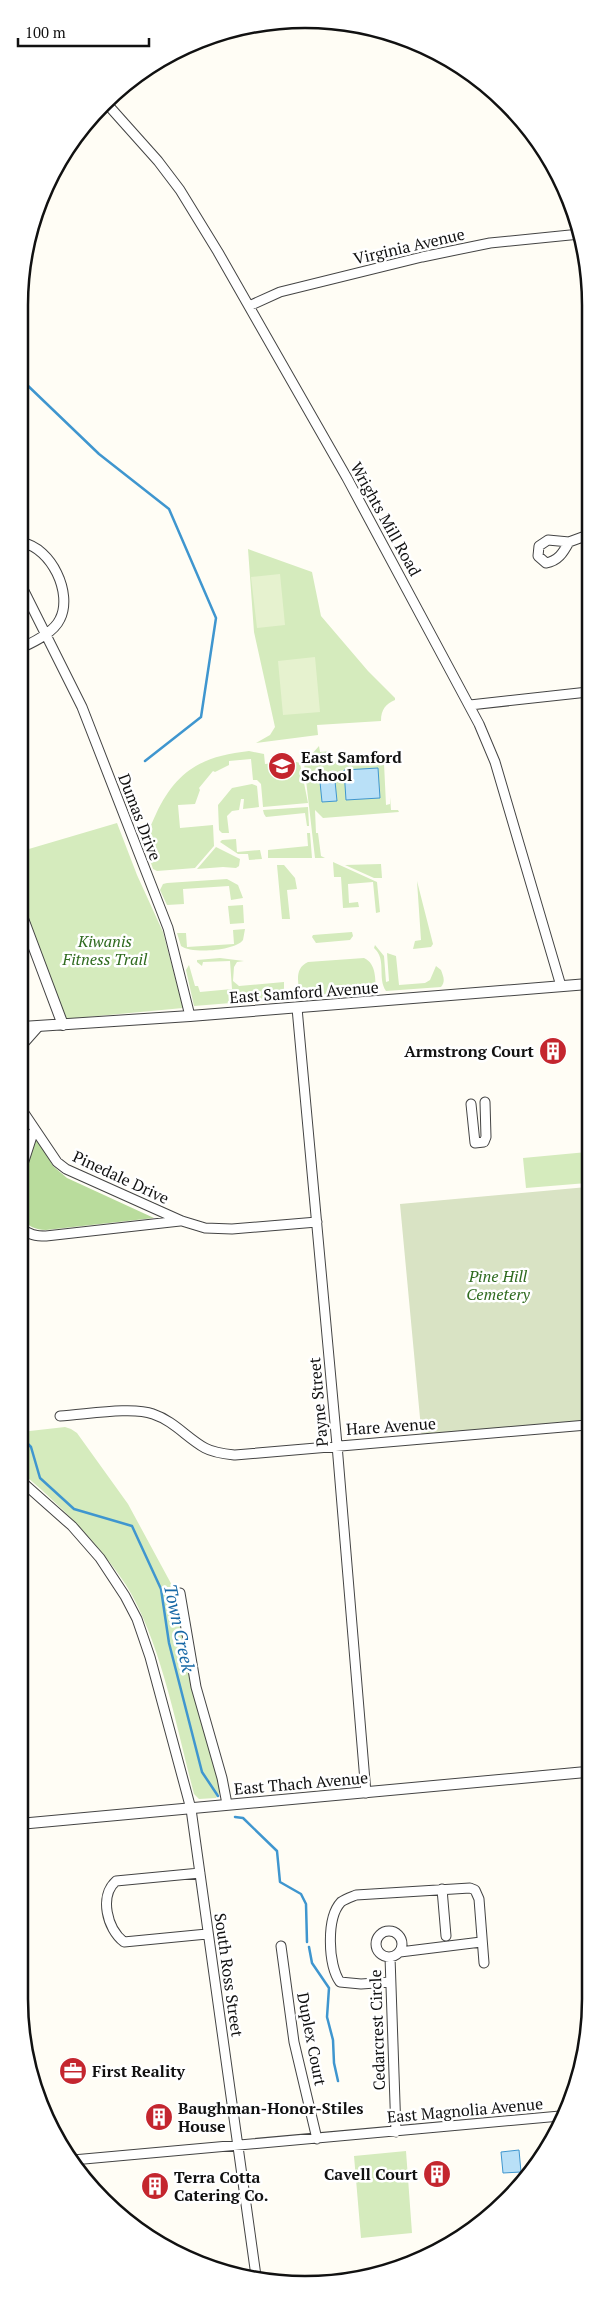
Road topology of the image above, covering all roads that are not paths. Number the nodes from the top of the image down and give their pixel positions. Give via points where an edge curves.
1 (110, 108) edge
2 (573, 235) edge
3 (249, 306) junction
4 (582, 537) edge
5 (569, 542) dead end
6 (27, 545) edge
7 (27, 596) edge
8 (47, 634) junction
9 (27, 644) edge
10 (582, 693) edge
11 (470, 705) junction
12 (27, 929) edge
13 (582, 984) edge
14 (561, 986) junction
15 (297, 1008) junction
16 (190, 1016) junction
17 (63, 1025) junction
18 (27, 1027) edge
19 (38, 1027) junction
20 (27, 1039) edge
21 (485, 1102) dead end
22 (471, 1104) dead end
23 (27, 1118) edge
24 (34, 1130) junction
25 (27, 1152) edge
26 (182, 1221) junction
27 (317, 1222) junction
28 (27, 1231) edge
29 (60, 1416) dead end
30 (582, 1425) edge
31 (337, 1445) junction
32 (27, 1486) edge
33 (180, 1593) dead end
34 (582, 1772) edge
35 (366, 1793) junction
36 (227, 1804) junction
37 (191, 1809) junction
38 (27, 1823) edge
39 (200, 1873) junction
40 (442, 1889) junction
41 (207, 1934) junction
42 (446, 1936) dead end
43 (481, 1942) junction
44 (281, 1946) dead end
45 (400, 1952) junction
46 (390, 1957) junction
47 (484, 1963) dead end
48 (390, 1982) junction
49 (556, 2116) edge
50 (396, 2132) junction
51 (317, 2139) junction
52 (238, 2146) junction
53 (80, 2160) edge
54 (255, 2271) edge

1 - 3 street, Wrights Mill Road via 180,190
2 - 3 street, Virginia Avenue via 490,243 422,257 280,292
3 - 11 street, Wrights Mill Road
4 - 5 street
6 - 8 street via 52,564 62,582 63,611 60,620
7 - 8 street, Dumas Drive
8 - 9 street
8 - 16 street, Dumas Drive via 82,707 168,928
10 - 11 street
11 - 14 street, Wrights Mill Road via 495,762
12 - 17 street
13 - 14 street, East Samford Avenue
14 - 15 street, East Samford Avenue
15 - 16 street, East Samford Avenue
15 - 27 street, Payne Street
16 - 17 street, East Samford Avenue
17 - 19 street, East Samford Avenue
18 - 19 street, East Samford Avenue
19 - 20 street
21 - 22 street via 486,1136 480,1144 475,1142
23 - 24 street, Pinedale Drive
24 - 25 street
24 - 26 street, Pinedale Drive via 57,1162 66,1169
26 - 27 street, Pinedale Drive via 216,1229
26 - 28 street, Pinedale Drive via 46,1236
27 - 31 street, Payne Street
29 - 31 street, Hare Avenue via 133,1411 153,1414 172,1423 205,1448 235,1455
30 - 31 street, Hare Avenue
31 - 35 street, Payne Street
32 - 37 street, South Ross Street via 72,1526 100,1558 137,1618
33 - 36 street via 192,1669
34 - 35 street, East Thach Avenue
35 - 36 street, East Thach Avenue
36 - 37 street, East Thach Avenue
37 - 38 street, East Thach Avenue
37 - 39 street, South Ross Street
39 - 41 street, South Ross Street
39 - 41 street via 116,1881 108,1888 106,1897 111,1927 115,1936 124,1942
40 - 42 street
40 - 43 street via 475,1890 479,1899
40 - 48 street via 356,1895 342,1902 333,1915 330,1931 334,1973 340,1982
41 - 52 street, South Ross Street
43 - 45 street
43 - 47 street
44 - 51 street, Duplex Court via 294,2042
45 - 46 street, Cedarcrest Circle
45 - 46 street, Cedarcrest Circle via 403,1946 401,1937 394,1931 385,1931 376,1944 382,1955
46 - 48 street, Cedarcrest Circle
48 - 50 street, Cedarcrest Circle
49 - 50 street, East Magnolia Avenue
50 - 51 street, East Magnolia Avenue
51 - 52 street, East Magnolia Avenue
52 - 53 street, East Magnolia Avenue
52 - 54 street, South Ross Street

